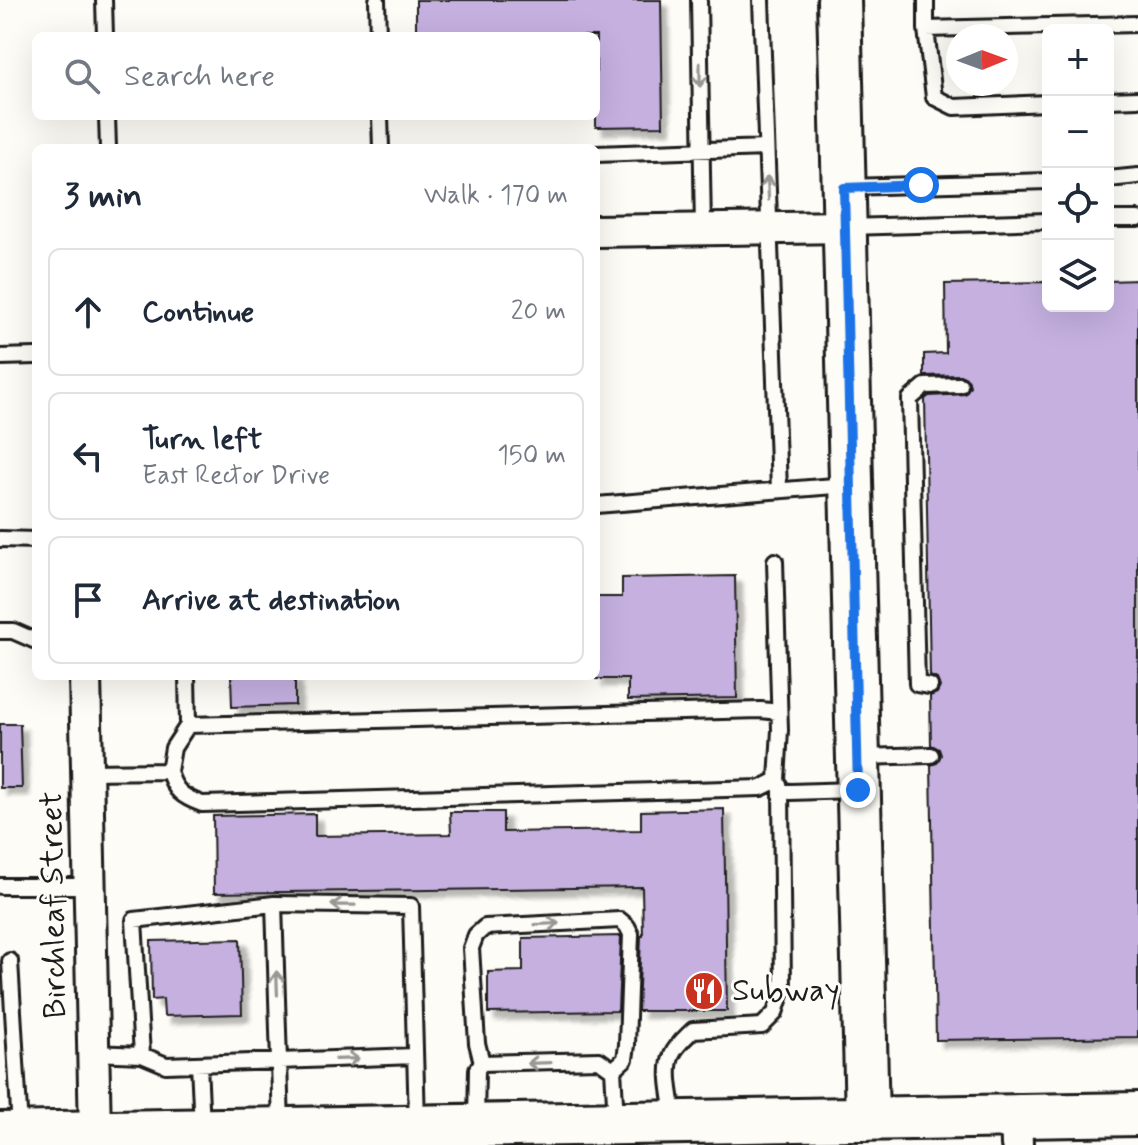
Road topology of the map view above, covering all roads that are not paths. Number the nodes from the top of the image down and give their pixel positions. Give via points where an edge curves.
1 (104, 0) edge
2 (377, 0) edge
3 (699, 0) edge
4 (761, 0) edge
5 (839, 0) edge
6 (926, 0) edge
7 (1138, 24) edge
8 (926, 29) junction
9 (105, 32) edge
10 (378, 32) edge
11 (1138, 99) edge
12 (1114, 100) edge
13 (1042, 103) edge
14 (107, 120) edge
15 (380, 120) edge
16 (108, 144) edge
17 (381, 144) edge
18 (766, 148) junction
19 (700, 150) junction
20 (600, 154) edge
21 (1138, 176) edge
22 (1114, 178) edge
23 (1042, 182) edge
24 (844, 207) junction
25 (1114, 219) edge
26 (1138, 219) edge
27 (1042, 221) edge
28 (770, 228) junction
29 (703, 229) junction
30 (600, 231) edge
31 (32, 356) edge
32 (0, 357) edge
33 (960, 385) dead end
34 (851, 485) junction
35 (779, 490) junction
36 (600, 505) edge
37 (0, 539) edge
38 (32, 540) edge
39 (775, 561) dead end
40 (0, 631) edge
41 (32, 639) edge
42 (85, 680) edge
43 (187, 680) edge
44 (930, 686) dead end
45 (779, 712) junction
46 (188, 725) junction
47 (931, 755) dead end
48 (169, 771) junction
49 (87, 772) junction
50 (858, 773) junction
51 (779, 785) junction
52 (0, 886) edge
53 (89, 886) junction
54 (274, 904) junction
55 (10, 961) dead end
56 (8, 1051) edge
57 (93, 1053) junction
58 (142, 1055) junction
59 (415, 1056) junction
60 (279, 1061) junction
61 (482, 1063) junction
62 (199, 1064) junction
63 (613, 1070) junction
64 (1138, 1114) edge
65 (867, 1119) junction
66 (476, 1125) junction
67 (417, 1126) junction
68 (648, 1128) edge
69 (1017, 1130) edge
70 (202, 1131) junction
71 (95, 1132) junction
72 (10, 1134) edge
73 (294, 1134) edge

1 - 9 lane
2 - 10 lane
3 -> 19 lane
4 - 18 lane
5 - 24 main road
6 - 8 lane
7 - 8 lane
8 - 13 lane via 934,97 954,107
11 - 12 lane
14 - 16 lane
15 - 17 lane
18 - 19 lane
28 -> 18 lane
19 - 20 lane
19 - 29 lane
21 - 22 lane
23 - 24 lane
24 - 27 lane
24 - 28 street
24 - 34 main road
25 - 26 lane
28 - 29 street
28 - 35 lane
29 - 30 street
31 - 32 lane
33 - 44 lane via 925,386 910,399 917,684
34 - 35 lane
34 - 50 main road
35 - 36 lane
37 - 38 lane
39 - 45 lane
40 - 41 lane
42 - 49 street, Birchleaf Street
43 - 46 lane
45 - 46 lane
45 - 51 lane
46 - 48 lane via 173,748
47 - 50 lane
48 - 49 lane
48 - 51 lane via 182,796 202,804
49 - 53 street, Birchleaf Street
50 - 51 lane
50 - 65 main road
51 - 68 lane via 783,988 775,1013 762,1026 693,1030 683,1039 671,1056 670,1074
52 - 53 lane
53 - 57 street, Birchleaf Street
54 - 58 lane via 134,920
59 -> 54 lane via 411,906
60 -> 54 lane
55 - 56 lane
56 - 72 lane
57 - 58 lane
57 - 71 street, Birchleaf Street
58 - 62 lane via 166,1065
60 -> 59 lane
59 - 67 lane
60 - 62 lane
60 - 73 lane
63 -> 61 lane via 599,1060
61 -> 63 lane via 471,948 476,935 485,927 620,920 631,934 629,1026 625,1059
61 - 66 lane via 477,1069
62 - 70 lane
63 - 68 lane
64 - 69 main road
65 - 68 main road
65 - 69 main road
66 - 67 main road
66 - 68 main road
67 - 73 main road
70 - 71 main road
70 - 73 main road
71 - 72 main road

